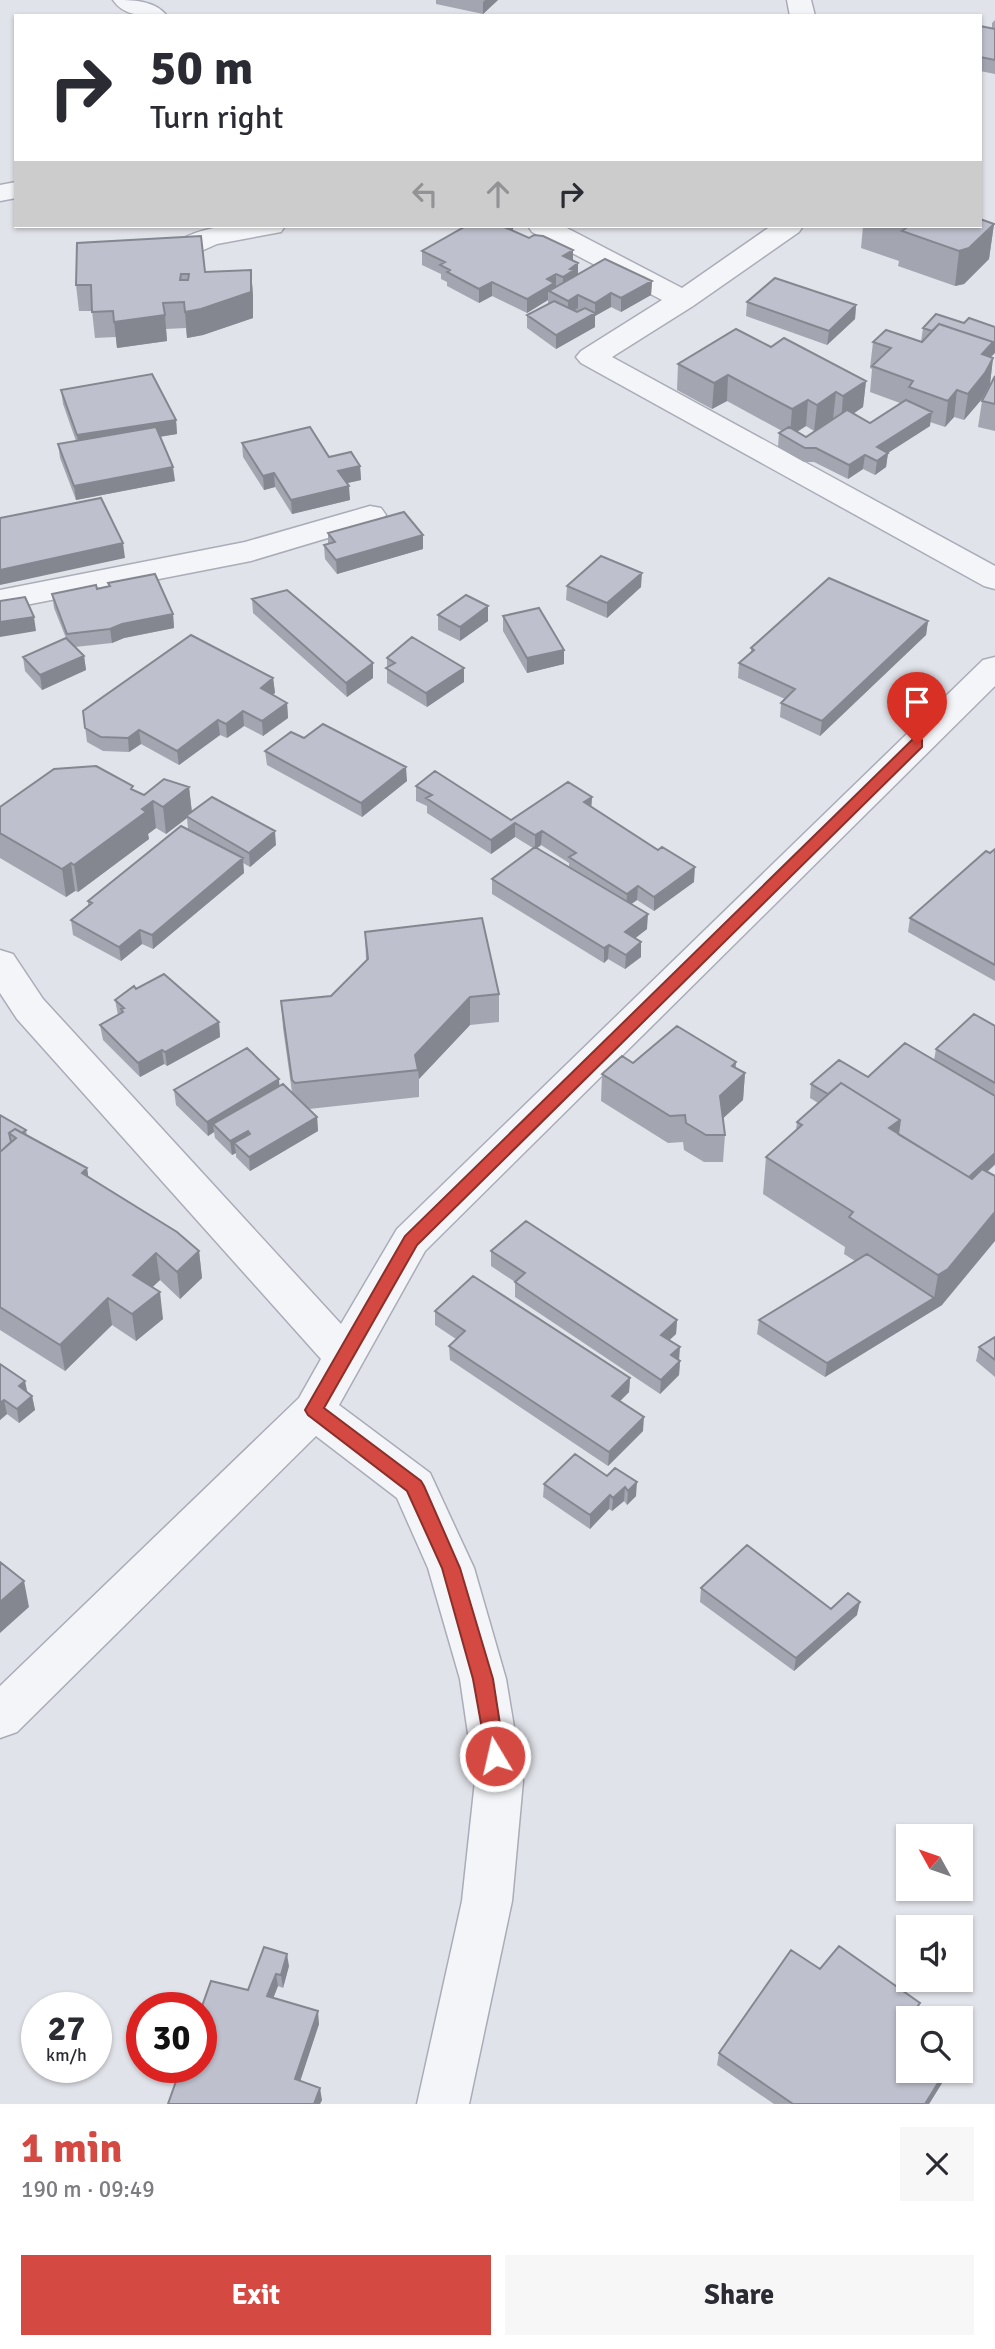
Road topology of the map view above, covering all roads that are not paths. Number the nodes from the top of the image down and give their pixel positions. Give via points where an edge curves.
1 (125, 0) edge
2 (151, 14) edge
3 (260, 228) edge
4 (546, 228) edge
5 (786, 228) edge
6 (181, 252) edge
7 (683, 300) junction
8 (370, 515) dead end
9 (995, 579) edge
10 (0, 600) edge
11 (995, 667) edge
12 (0, 963) edge
13 (15, 1008) edge
14 (345, 1356) junction
15 (314, 1410) junction
16 (0, 1717) edge
17 (443, 2104) edge

1 - 2 street
3 - 6 street via 209,237
4 - 7 street
5 - 7 street
7 - 9 street via 591,357
8 - 10 street via 251,551
11 - 14 street via 411,1240
12 - 13 street
13 - 14 street
14 - 15 street
15 - 16 street
15 - 17 street via 414,1486 451,1568 483,1679 498,1795 487,1900

